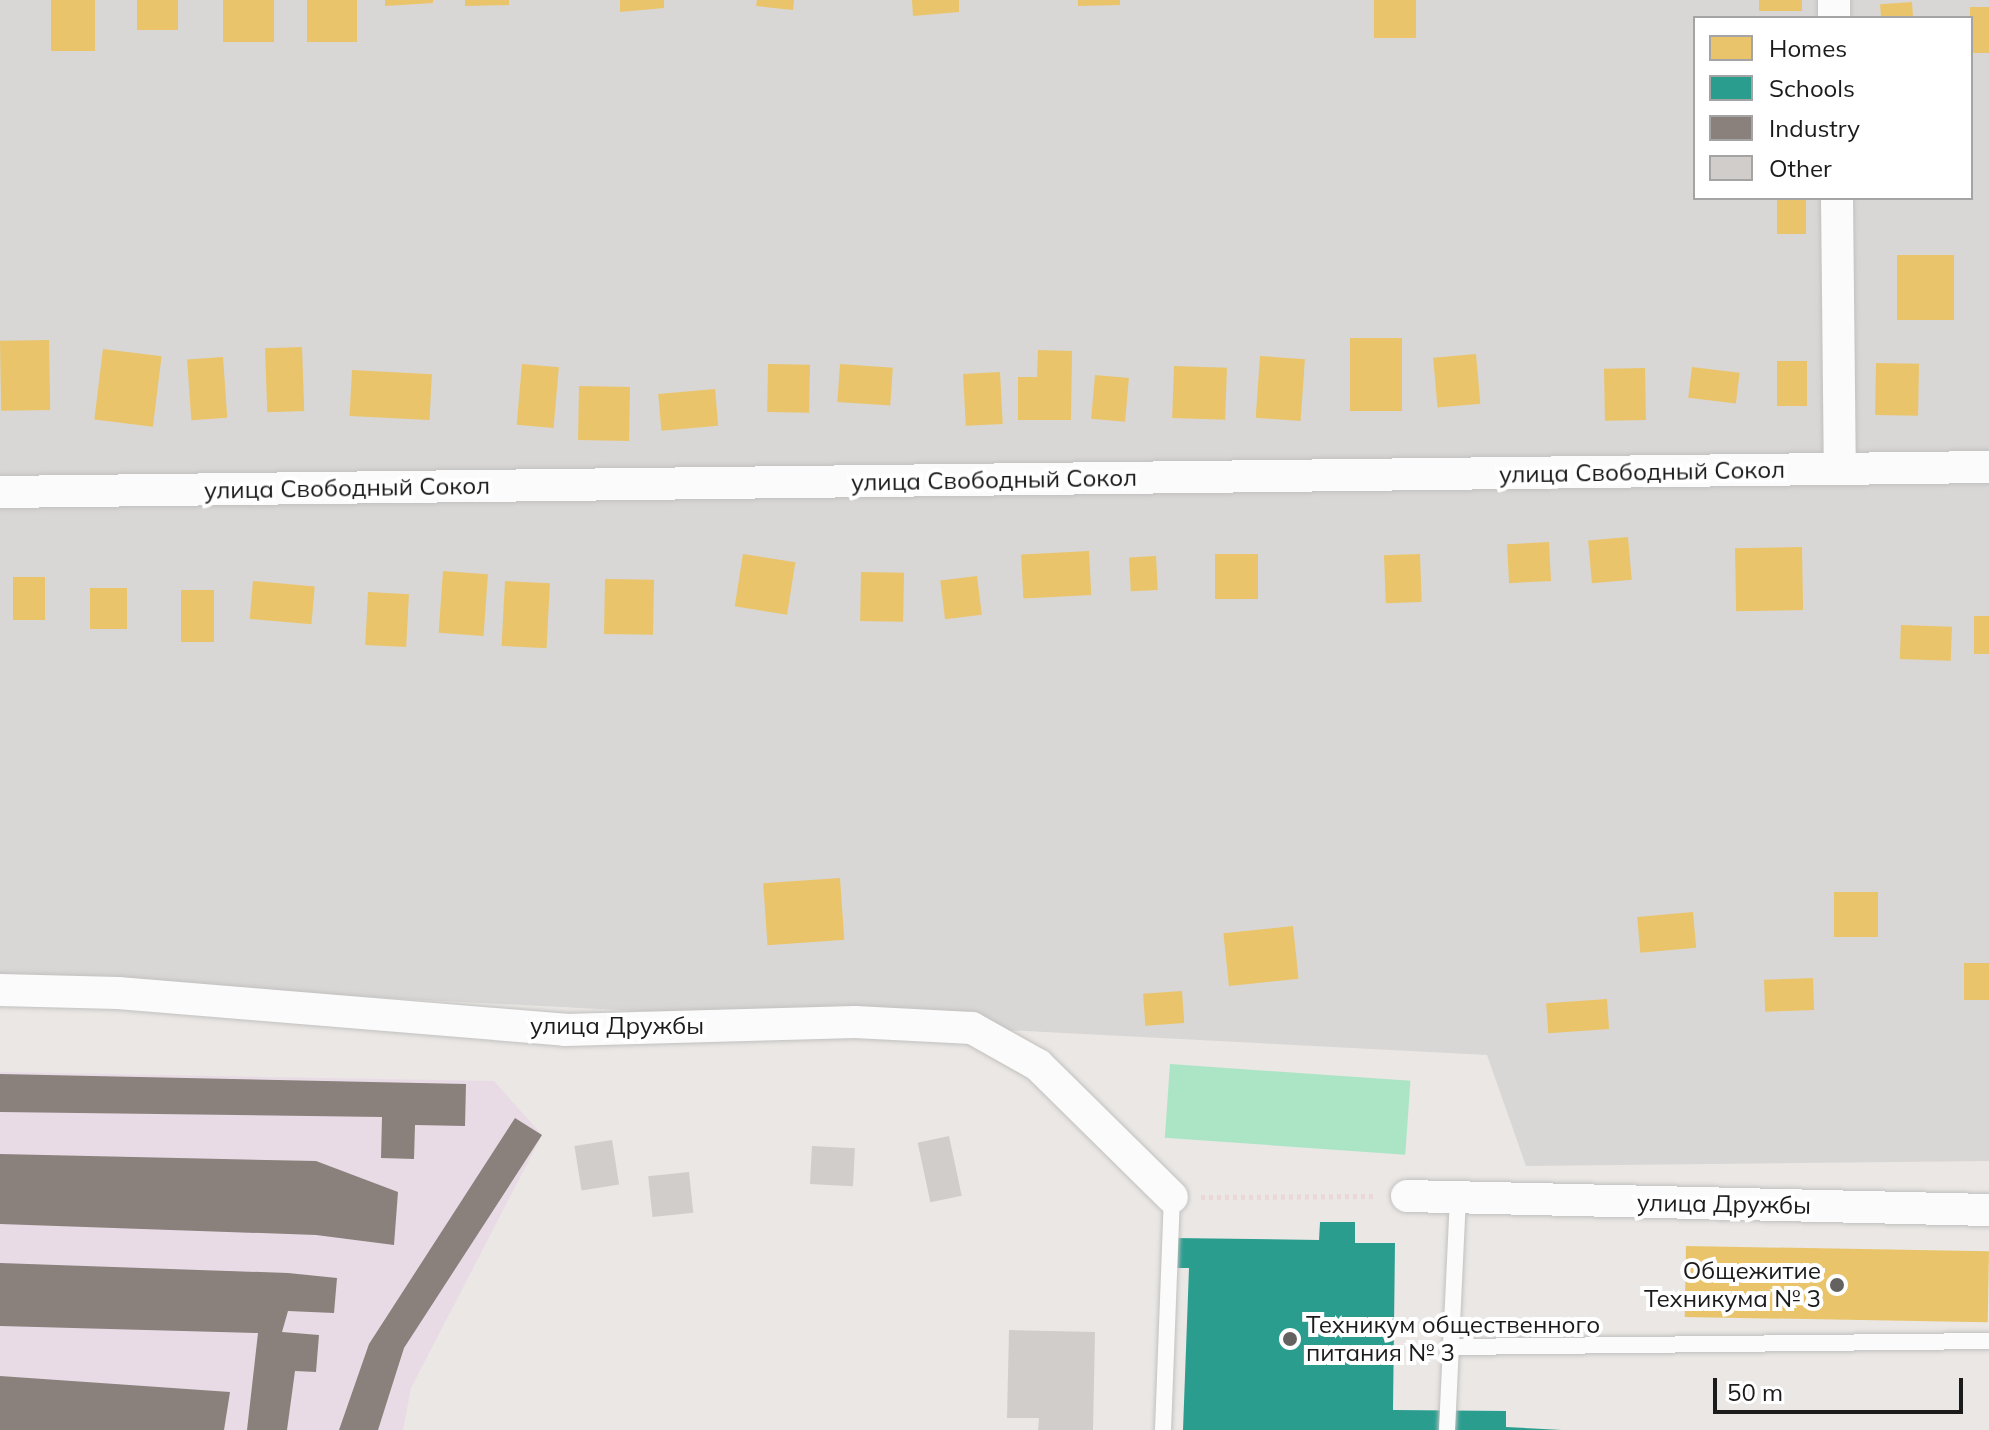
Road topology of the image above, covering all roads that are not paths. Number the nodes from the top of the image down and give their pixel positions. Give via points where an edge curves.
1 (1837, 200) edge
2 (1989, 467) edge
3 (1840, 469) junction
4 (0, 492) edge
5 (0, 990) edge
6 (1407, 1196) road end
7 (1172, 1197) joint
8 (1458, 1199) junction
9 (1989, 1210) edge
10 (1989, 1341) edge
11 (1452, 1347) junction
12 (1163, 1430) edge
13 (1447, 1430) edge

1 - 3 street
2 - 3 street, улица Свободный Сокол
3 - 4 street, улица Свободный Сокол
5 - 7 street, улица Дружбы via 118,993 565,1030 855,1022 972,1028 1038,1065
6 - 8 street, улица Дружбы
7 - 12 lane
8 - 9 street, улица Дружбы
8 - 11 lane
10 - 11 lane
11 - 13 lane

